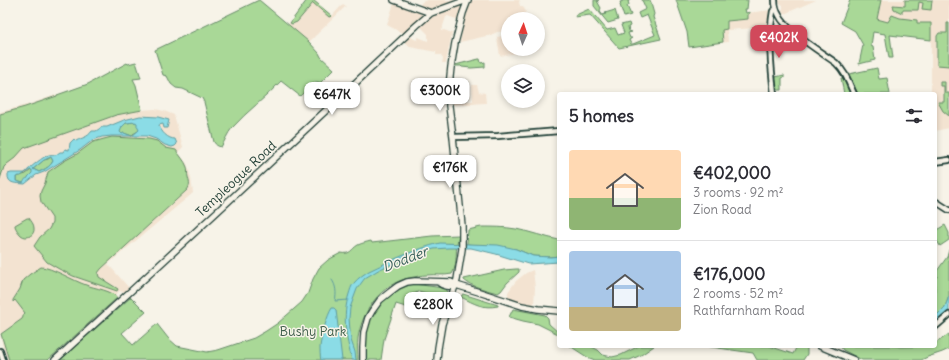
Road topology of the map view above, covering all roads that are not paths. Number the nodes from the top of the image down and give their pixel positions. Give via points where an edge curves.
1 (394, 0) edge
2 (467, 0) edge
3 (775, 0) edge
4 (456, 4) junction
5 (776, 9) junction
6 (431, 13) junction
7 (463, 13) junction
8 (779, 16) junction
9 (771, 24) junction
10 (774, 92) edge
11 (853, 92) edge
12 (557, 131) edge
13 (453, 137) junction
14 (949, 160) edge
15 (937, 162) edge
16 (937, 202) edge
17 (949, 210) edge
18 (456, 285) junction
19 (557, 311) edge
20 (949, 315) edge
21 (937, 325) edge
22 (834, 349) edge
23 (0, 351) edge
24 (3, 360) edge
25 (55, 360) edge
26 (363, 360) edge
27 (437, 360) edge
28 (854, 360) edge

1 - 6 main road
2 - 4 main road
2 - 7 main road
3 - 5 street
4 - 6 main road
4 - 7 main road
5 - 8 street
5 - 9 street via 773,11
6 - 25 main road, Templeogue Road
7 - 13 main road via 450,74 449,106
8 - 9 street
8 - 11 street via 795,33 845,72
9 - 10 street
12 - 13 street
13 - 18 main road via 462,226 462,249
14 - 15 street
16 - 17 street
18 - 19 main road via 526,307
18 - 26 main road via 450,287 438,282 415,281 394,288 380,300 370,314 365,327
18 - 27 main road via 442,324
20 - 21 street
22 - 28 main road
23 - 24 street

